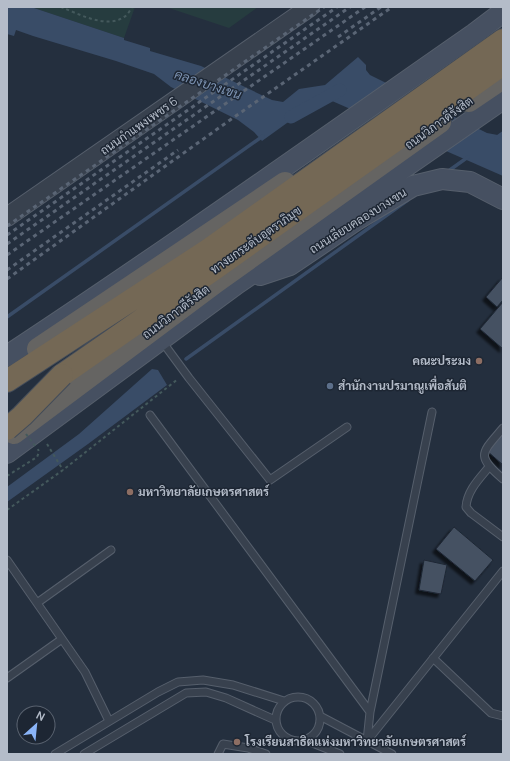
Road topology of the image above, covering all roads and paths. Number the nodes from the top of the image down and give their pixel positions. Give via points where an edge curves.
1 (61, 7) edge
2 (132, 7) edge
3 (310, 7) edge
4 (503, 12) edge
5 (503, 29) edge
6 (503, 40) edge
7 (503, 64) edge
8 (503, 78) edge
9 (409, 88) junction
10 (503, 99) edge
11 (466, 114) junction
12 (349, 130) junction
13 (408, 155) junction
14 (503, 199) edge
15 (7, 217) edge
16 (238, 283) junction
17 (160, 340) junction
18 (7, 356) edge
19 (7, 370) edge
20 (185, 373) junction
21 (62, 375) junction
22 (7, 380) edge
23 (432, 412) dead end
24 (7, 413) edge
25 (150, 415) dead end
26 (347, 427) dead end
27 (503, 428) edge
28 (7, 429) edge
29 (7, 438) edge
30 (46, 444) dead end
31 (36, 447) dead end
32 (7, 453) edge
33 (489, 467) junction
34 (63, 470) junction
35 (7, 476) edge
36 (503, 479) edge
37 (7, 510) edge
38 (503, 537) edge
39 (111, 550) dead end
40 (7, 560) edge
41 (503, 571) edge
42 (37, 603) junction
43 (62, 639) junction
44 (433, 658) junction
45 (7, 678) edge
46 (284, 701) junction
47 (370, 712) junction
48 (320, 716) junction
49 (503, 716) edge
50 (275, 720) junction
51 (109, 722) junction
52 (305, 740) junction
53 (367, 741) junction
54 (336, 753) edge
55 (55, 754) edge
56 (84, 754) edge
57 (218, 754) edge
58 (266, 754) edge
59 (392, 754) edge

1 - 2 path via 96,20 114,22 126,16
3 - 15 street, ถนนกำแพงเพชร 6
4 - 9 main road
5 - 9 highway via 483,45
6 - 22 highway, ทางยกระดับอุตราภิมุข via 208,250
7 - 21 highway, ทางยกระดับอุตราภิมุข
8 - 11 highway, ถนนวิภาวดีรังสิต
9 - 12 highway
10 - 11 main road, ถนนวิภาวดีรังสิต
11 - 13 highway, ถนนวิภาวดีรังสิต
12 - 18 main road
12 - 19 highway
13 - 16 main road, ถนนวิภาวดีรังสิต
13 - 29 highway, ถนนวิภาวดีรังสิต via 216,282
14 - 16 main road, ถนนเลียบคลองบางเขน via 470,182 442,180 413,186 290,265
16 - 17 main road, ถนนวิภาวดีรังสิต
17 - 20 lane
17 - 32 main road, ถนนวิภาวดีรังสิต
20 - 26 lane via 270,480
20 - 34 path
21 - 24 highway, ทางยกระดับอุตราภิมุข, bridge
21 - 28 highway, bridge
23 - 47 lane
25 - 47 lane
27 - 33 lane via 486,448 484,458
30 - 34 path
31 - 35 path via 39,452 37,457
33 - 36 lane
33 - 38 lane via 474,484 466,507
34 - 37 path
39 - 42 lane
40 - 42 lane
41 - 44 lane
42 - 43 lane
43 - 45 lane
43 - 51 lane via 85,672
44 - 49 lane via 491,713
44 - 53 lane
46 - 48 lane via 303,697 313,703
46 - 50 lane via 276,713
46 - 51 lane via 233,685 203,680 178,682
47 - 53 lane
48 - 52 lane via 320,724 316,731
48 - 53 lane
50 - 52 lane via 280,733 288,739
50 - 56 lane via 226,698 206,692 186,693
51 - 55 lane
52 - 54 lane
53 - 59 lane
57 - 58 lane via 223,744

